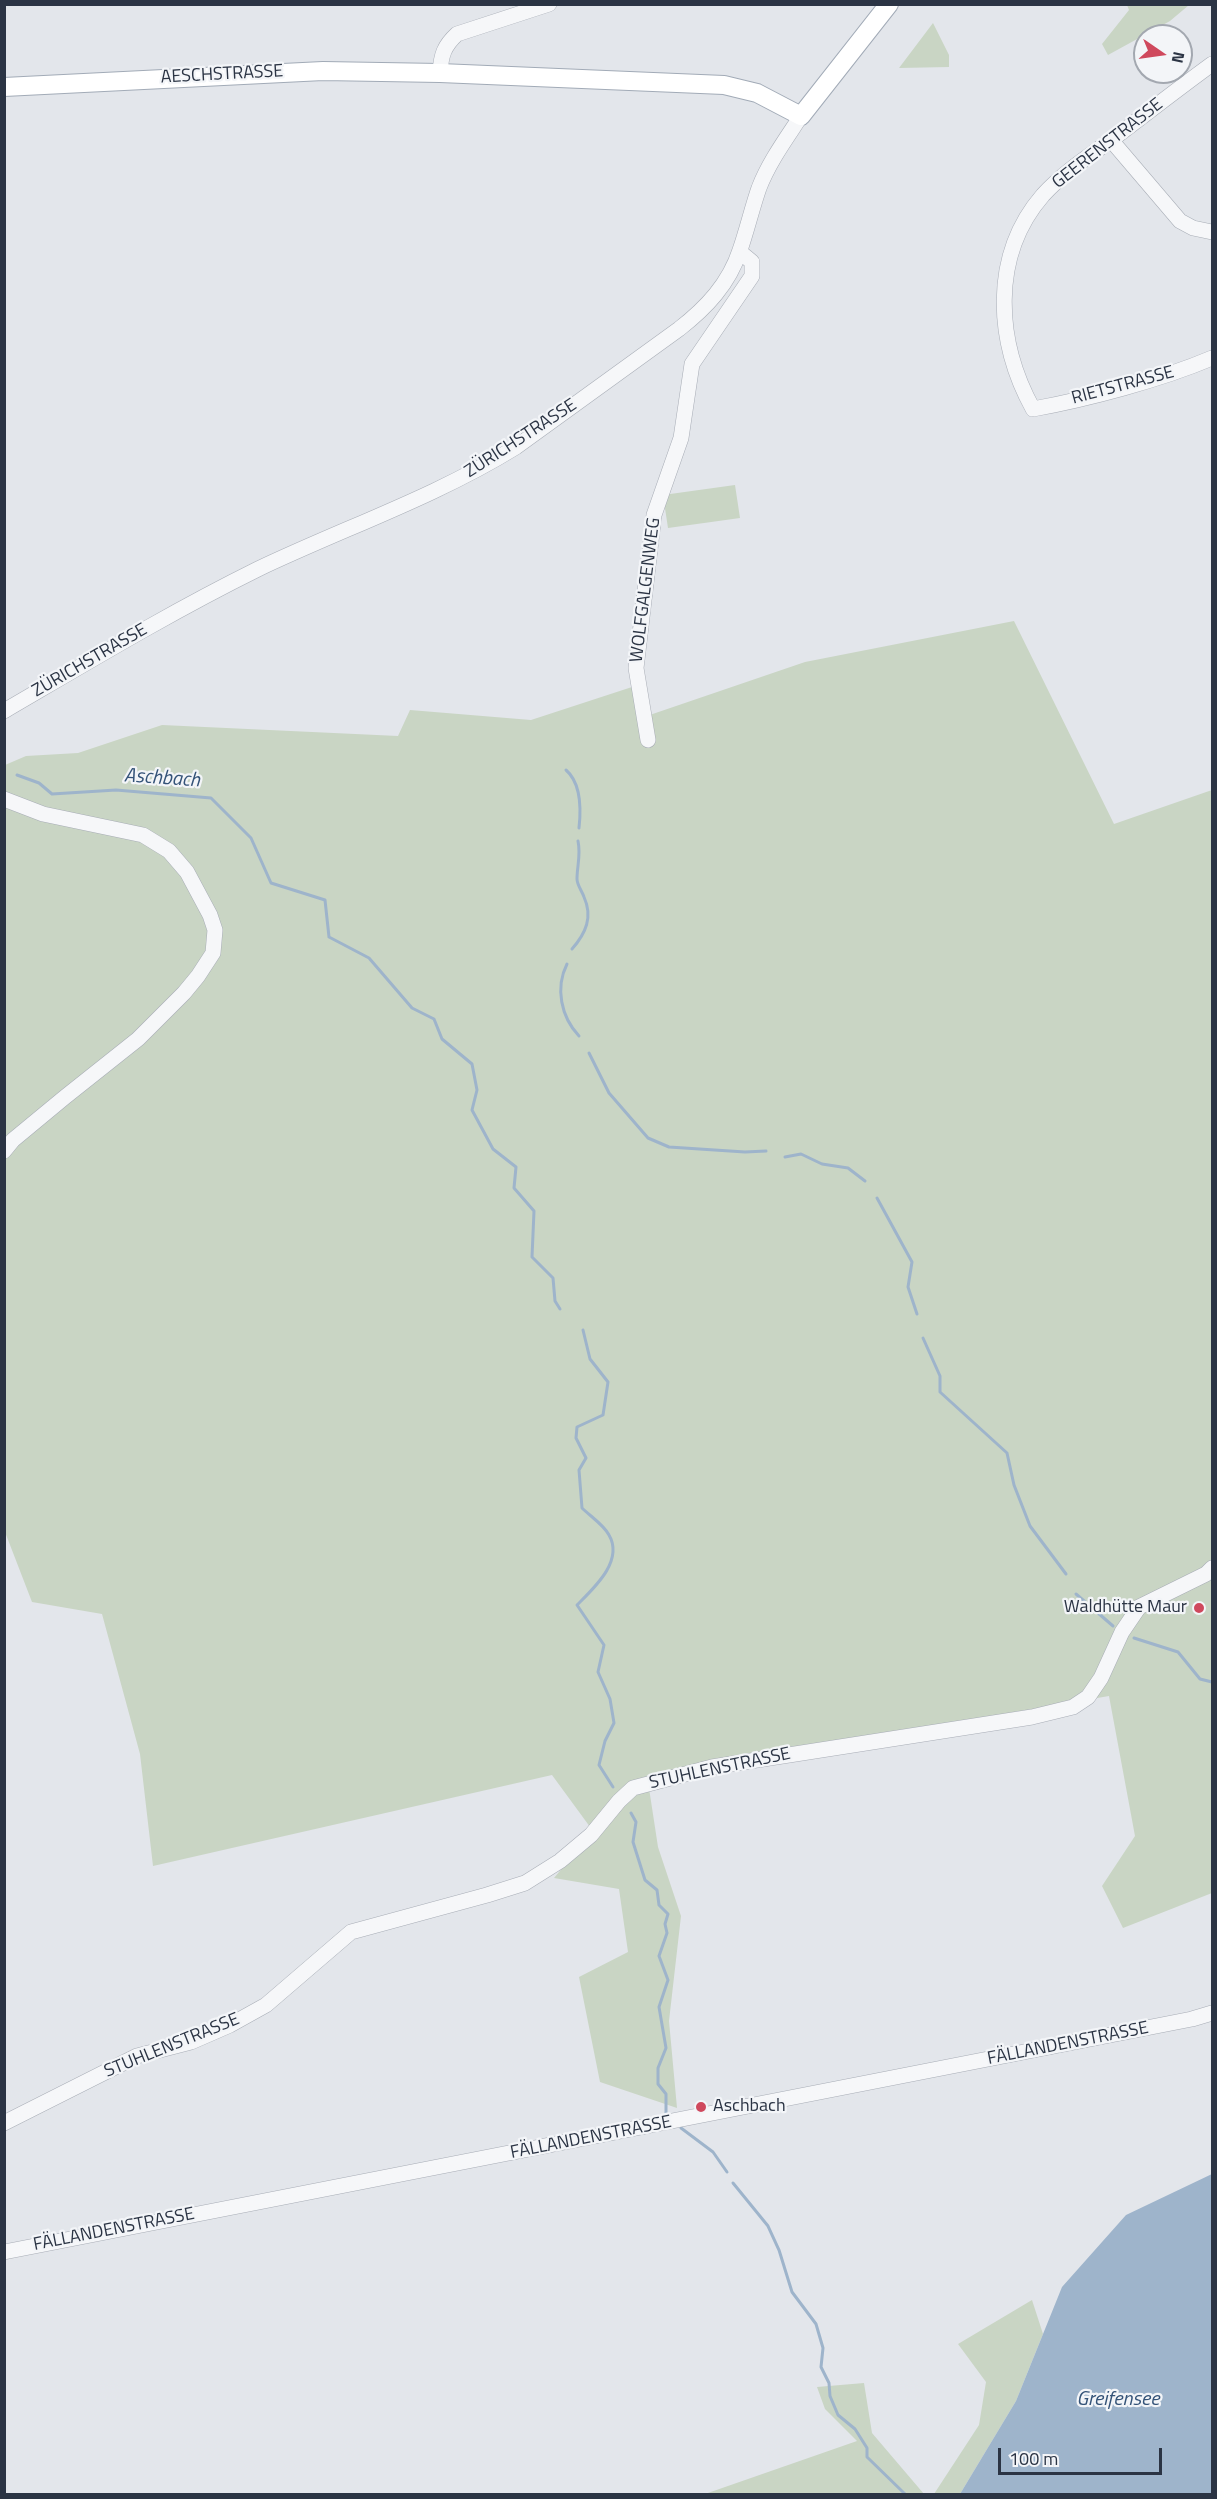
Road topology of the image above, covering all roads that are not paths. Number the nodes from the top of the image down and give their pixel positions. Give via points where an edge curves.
1 (549, 4) edge
2 (889, 4) edge
3 (1212, 64) edge
4 (440, 73) junction
5 (4, 87) edge
6 (801, 116) junction
7 (1111, 140) junction
8 (1212, 232) edge
9 (740, 252) junction
10 (1212, 358) edge
11 (1033, 409) joint
12 (4, 711) edge
13 (648, 740) dead end
14 (4, 799) edge
15 (4, 1151) edge
16 (1212, 1568) edge
17 (1212, 2013) edge
18 (4, 2123) edge
19 (4, 2252) edge

1 - 4 street via 457,34 446,45
2 - 6 main road, ZÜRICHSTRASSE
3 - 7 street, GEERENSTRASSE
4 - 5 main road, AESCHSTRASSE via 265,72
4 - 6 main road, AESCHSTRASSE via 724,85 757,93
6 - 9 street, ZÜRICHSTRASSE via 760,187
7 - 8 street via 1170,213 1193,228
7 - 11 street, GEERENSTRASSE via 1042,197 1027,218 1010,258 1004,321 1024,394
9 - 12 street, ZÜRICHSTRASSE via 723,286 703,311 508,452 433,493 259,569 135,634
9 - 13 street, WOLFGALGENWEG via 752,262 752,276 692,364 681,438 654,515 636,668
10 - 11 street, RIETSTRASSE via 1193,367
14 - 15 street via 43,813 143,835 169,851 187,872 215,930 213,952 184,993 138,1039
16 - 18 street, STUHLENSTRASSE via 1139,1607 1089,1697 1072,1707 1032,1717 712,1767 633,1788 591,1835 525,1883 351,1932 266,2005 230,2025 191,2042 138,2056
17 - 19 street, FÄLLANDENSTRASSE

